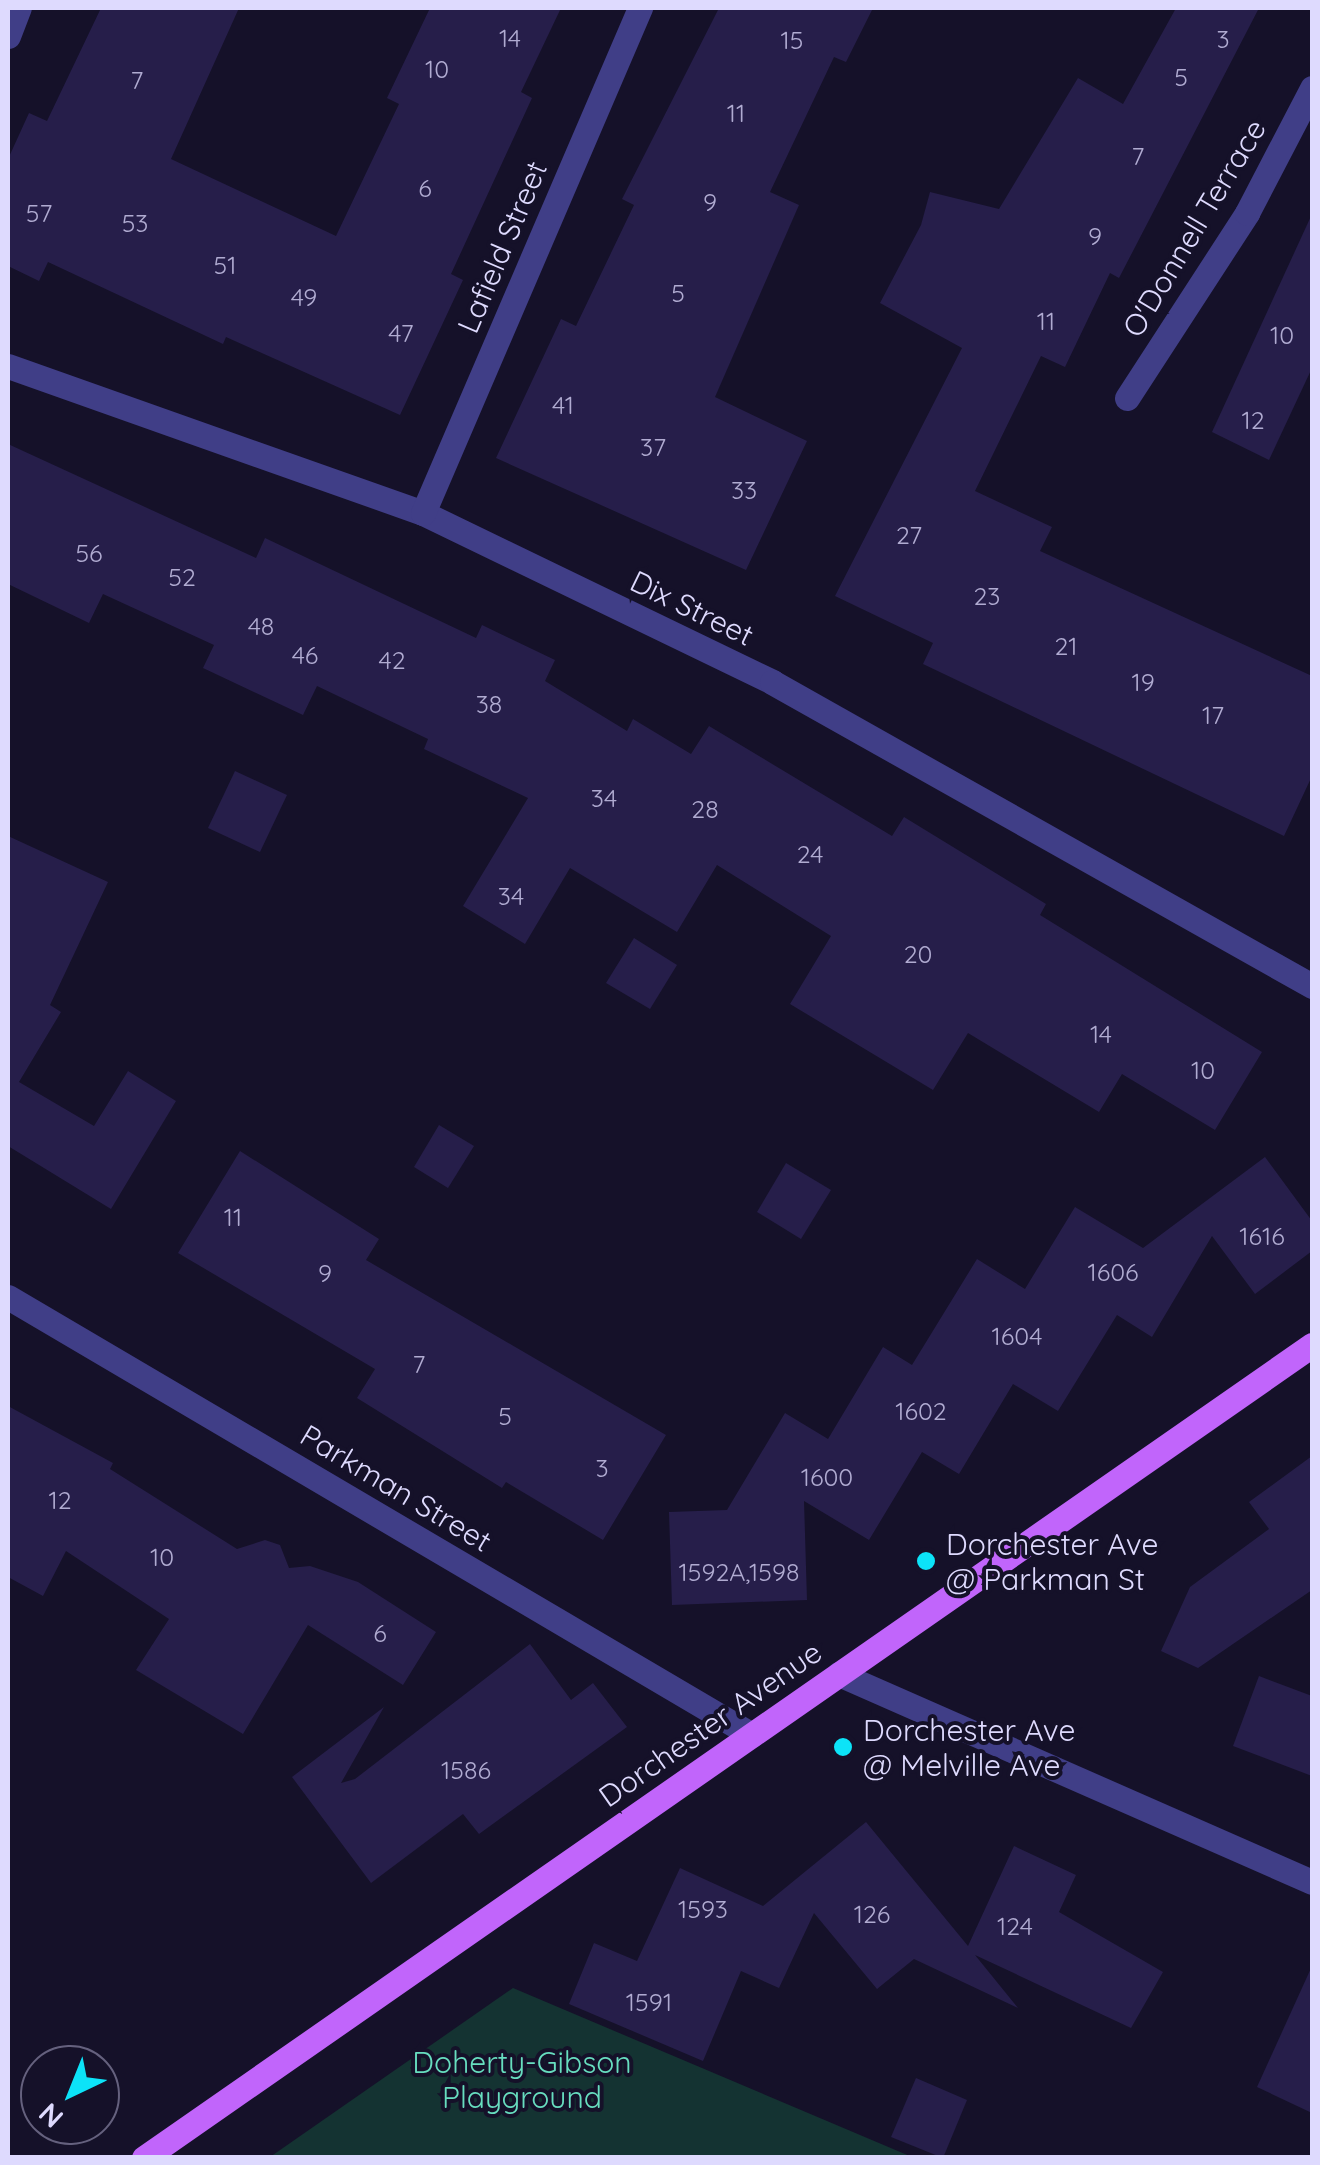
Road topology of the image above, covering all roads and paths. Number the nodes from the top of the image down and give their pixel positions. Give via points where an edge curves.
1 (19, 8) edge
2 (640, 8) edge
3 (8, 36) edge
4 (1312, 88) edge
5 (8, 366) edge
6 (1127, 398) dead end
7 (423, 513) junction
8 (1312, 986) edge
9 (8, 1297) edge
10 (1312, 1345) edge
11 (838, 1674) junction
12 (752, 1735) junction
13 (1312, 1882) edge
14 (144, 2158) edge

1 - 3 street
2 - 7 street, Lafield Street
4 - 6 street, O'Donnell Terrace via 1248,212
5 - 7 street, Dix Street
7 - 8 street, Dix Street via 772,682
9 - 12 street, Parkman Street
10 - 11 main road, Dorchester Avenue
11 - 12 main road, Dorchester Avenue
11 - 13 street
12 - 14 main road, Dorchester Avenue

